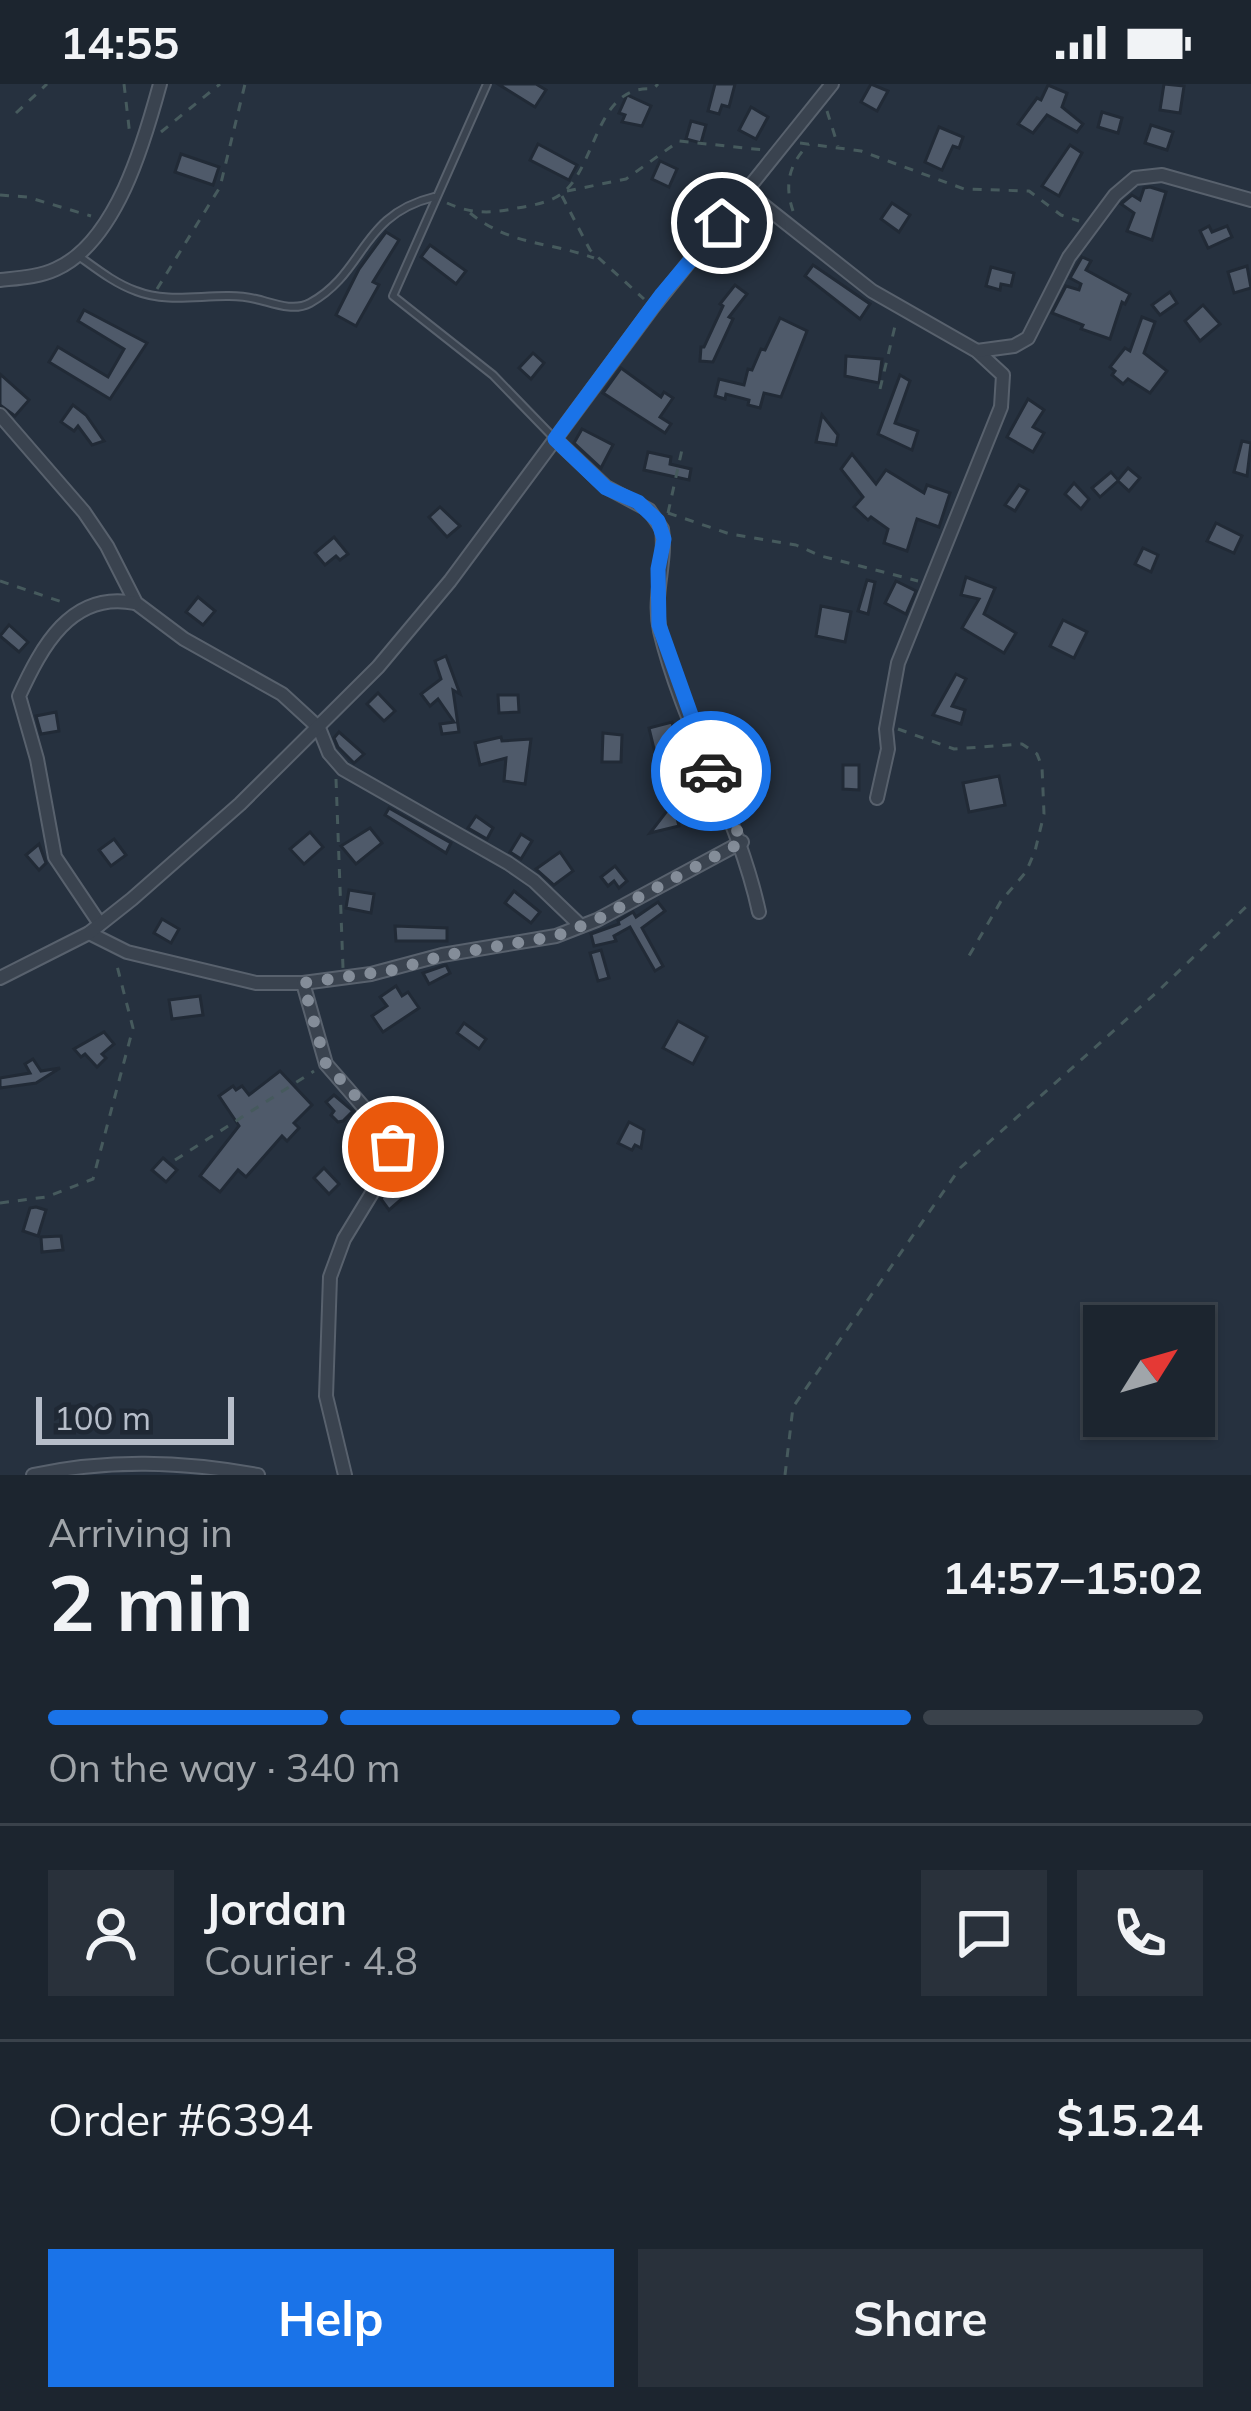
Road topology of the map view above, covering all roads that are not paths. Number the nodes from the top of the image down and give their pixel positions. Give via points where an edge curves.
1 (160, 84) edge
2 (487, 84) edge
3 (832, 84) edge
4 (748, 193) junction
5 (434, 197) junction
6 (1251, 200) edge
7 (78, 256) junction
8 (0, 280) edge
9 (976, 351) junction
10 (0, 415) edge
11 (555, 439) junction
12 (136, 603) junction
13 (319, 728) junction
14 (877, 799) dead end
15 (742, 842) junction
16 (759, 911) dead end
17 (581, 926) junction
18 (94, 928) junction
19 (0, 978) edge
20 (303, 983) junction
21 (33, 1475) edge
22 (258, 1475) edge
23 (345, 1475) edge

1 - 7 street via 107,221
2 - 5 lane
3 - 4 street
4 - 9 street via 847,272
4 - 11 street
5 - 7 lane via 396,210 324,293 299,307 225,295 153,296
5 - 11 lane via 393,296 493,375
6 - 9 street via 1179,178 1124,185 1060,271 1028,338
7 - 8 street via 54,270
9 - 14 street via 1003,375 1004,390 898,663
10 - 12 street via 84,512
11 - 13 street via 411,630
11 - 15 street via 606,488 649,510 662,529 657,600 668,657
12 - 13 street via 271,685
12 - 18 street via 81,610 47,640 20,691 55,856
13 - 17 street via 335,762 353,776 508,863
13 - 18 street
15 - 16 street
15 - 17 street
17 - 20 street
18 - 19 street
18 - 20 street via 112,947 222,977
20 - 23 street via 326,1064 374,1118 394,1155 330,1277 326,1396
21 - 22 street via 128,1462

